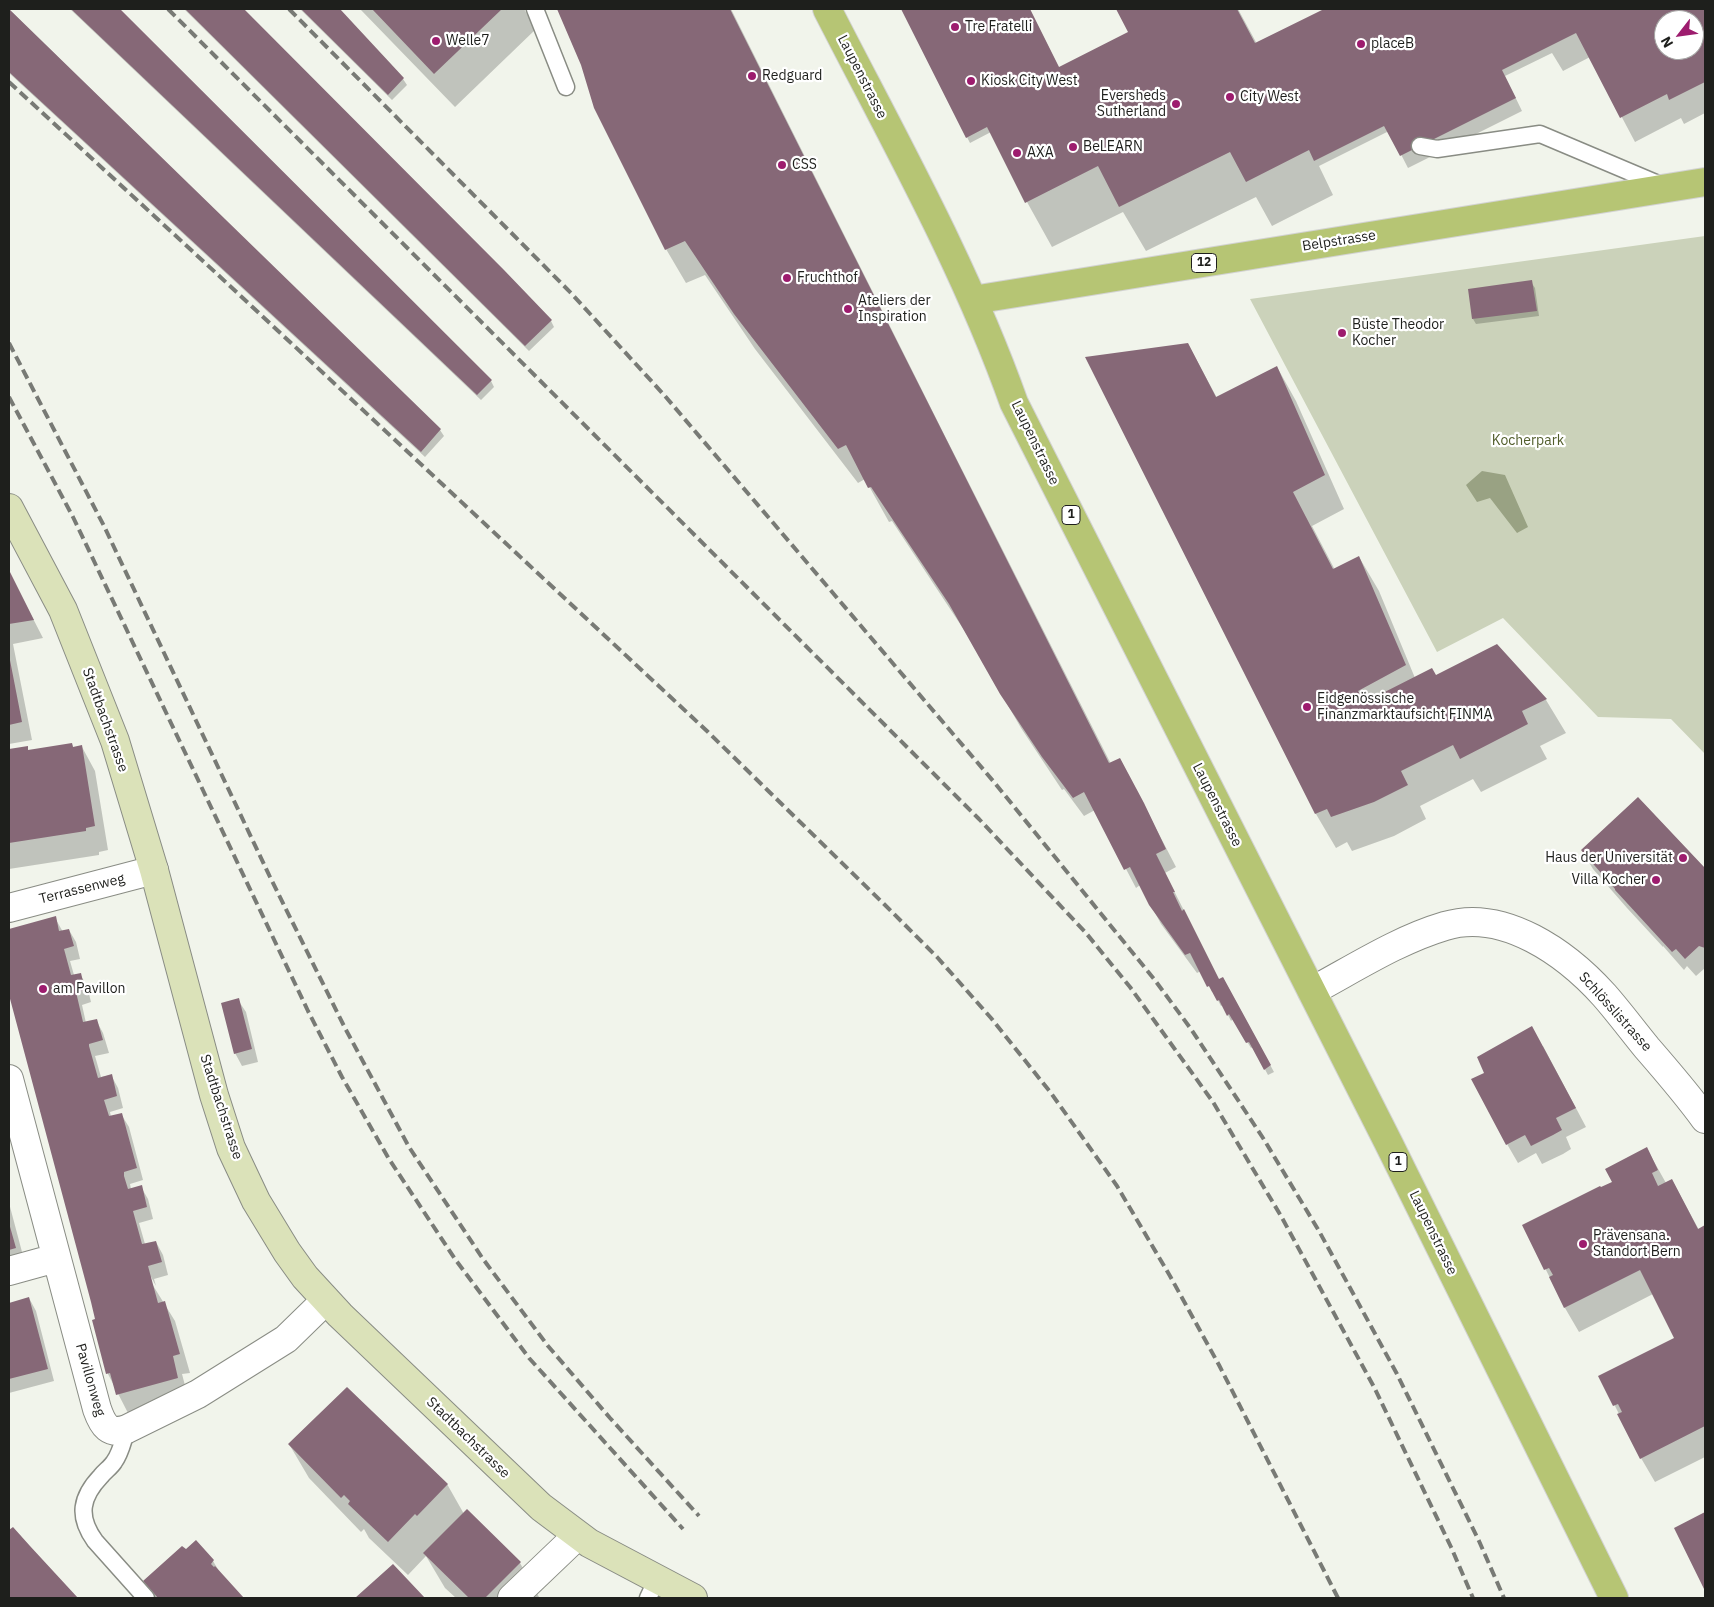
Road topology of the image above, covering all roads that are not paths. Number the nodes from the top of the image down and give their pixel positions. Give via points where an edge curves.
1 (535, 9) edge
2 (826, 9) edge
3 (566, 87) dead end
4 (1420, 146) dead end
5 (1705, 182) edge
6 (1668, 188) junction
7 (973, 300) junction
8 (9, 508) edge
9 (154, 870) junction
10 (9, 908) edge
11 (1312, 991) junction
12 (9, 1079) edge
13 (1705, 1119) edge
14 (56, 1258) junction
15 (9, 1271) edge
16 (325, 1300) junction
17 (127, 1430) junction
18 (577, 1536) junction
19 (653, 1589) edge
20 (146, 1598) edge
21 (512, 1598) edge
22 (693, 1598) edge
23 (1614, 1598) edge

1 - 3 lane
2 - 7 main road, Laupenstrasse / 1 via 948,244
4 - 6 lane via 1437,149 1540,134
5 - 6 main road, Belpstrasse / 12
6 - 7 main road, Belpstrasse / 12
7 - 11 main road, Laupenstrasse / 1 via 1014,403
8 - 9 main road, Stadtbachstrasse via 63,610 94,685 115,741
9 - 10 street, Terrassenweg
9 - 16 main road, Stadtbachstrasse via 231,1148 256,1201 287,1252
11 - 13 street, Schlösslistrasse via 1413,938 1445,926 1479,922 1499,925 1537,942 1579,971 1604,995
11 - 23 main road, Laupenstrasse / 1
12 - 14 street, Pavillonweg
14 - 15 street
14 - 17 street, Pavillonweg via 100,1419 112,1431
16 - 17 street via 286,1339 198,1394
16 - 18 main road, Stadtbachstrasse via 524,1491
17 - 20 lane via 114,1463 87,1493 83,1510 88,1531 95,1541
18 - 19 main road, Stadtbachstrasse
18 - 21 street
19 - 22 main road, Stadtbachstrasse

